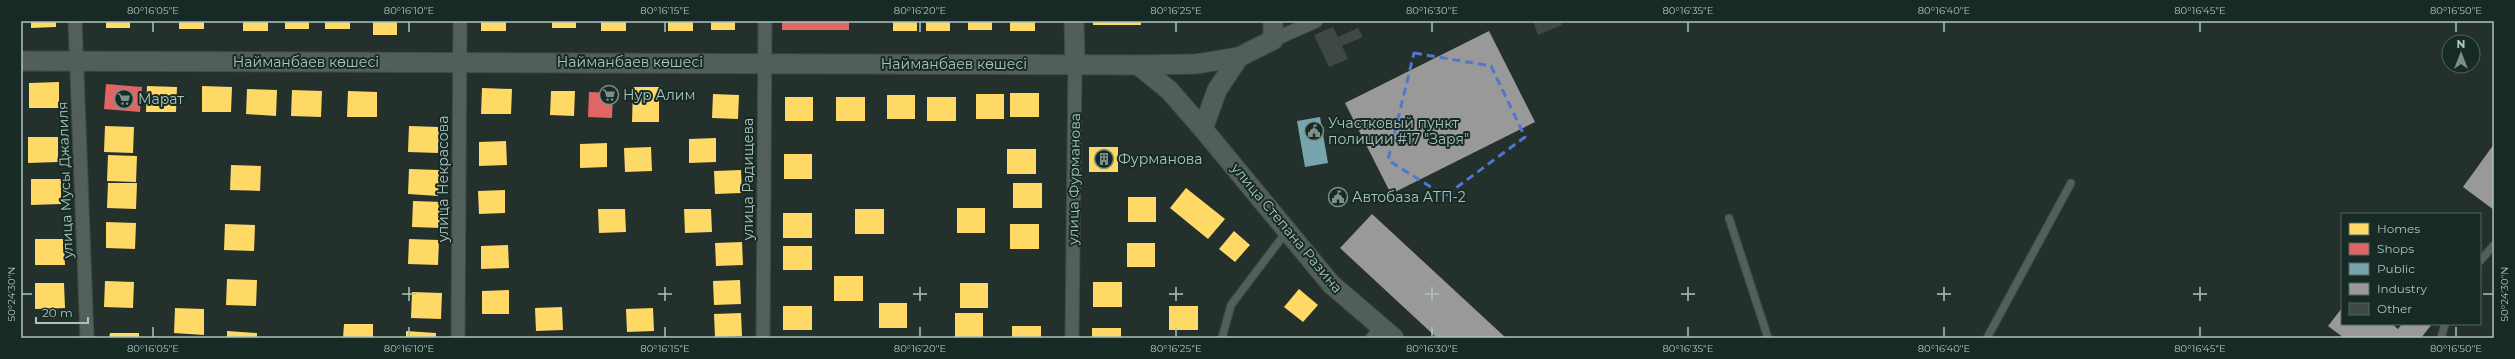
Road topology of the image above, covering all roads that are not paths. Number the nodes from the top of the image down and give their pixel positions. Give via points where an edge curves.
1 (75, 21) edge
2 (460, 21) edge
3 (765, 21) edge
4 (1074, 21) edge
5 (1272, 21) edge
6 (1316, 21) edge
7 (1273, 40) junction
8 (1239, 56) junction
9 (21, 61) edge
10 (76, 62) junction
11 (460, 62) junction
12 (765, 63) junction
13 (1075, 65) junction
14 (1138, 66) junction
15 (1203, 129) junction
16 (2071, 183) dead end
17 (1729, 218) dead end
18 (1287, 231) junction
19 (2494, 245) edge
20 (2481, 260) edge
21 (2445, 325) edge
22 (1374, 332) edge
23 (87, 338) edge
24 (458, 338) edge
25 (763, 338) edge
26 (1072, 338) edge
27 (1222, 338) edge
28 (1394, 338) edge
29 (1768, 338) edge
30 (1987, 338) edge
31 (2442, 338) edge

1 - 10 street, улица Мусы Джалиля
2 - 11 street, улица Некрасова
3 - 12 street, улица Радищева
4 - 13 main road, улица Фурманова
5 - 7 main road
6 - 7 street
7 - 8 main road, Найманбаев көшесі
8 - 14 main road, Найманбаев көшесі via 1196,64
8 - 15 main road via 1217,90
9 - 10 main road, Найманбаев көшесі
10 - 11 main road, Найманбаев көшесі
10 - 23 street, улица Мусы Джалиля
11 - 12 main road, Найманбаев көшесі
11 - 24 street, улица Некрасова
12 - 13 main road, Найманбаев көшесі
12 - 25 street, улица Радищева
13 - 14 main road, Найманбаев көшесі
13 - 26 street, улица Фурманова
14 - 15 main road, улица Степана Разина via 1169,90
15 - 18 main road, улица Степана Разина
16 - 30 lane
17 - 29 lane
18 - 22 main road, улица Степана Разина
18 - 27 lane via 1232,305
19 - 20 lane
21 - 31 lane
22 - 28 main road, улица Степана Разина

